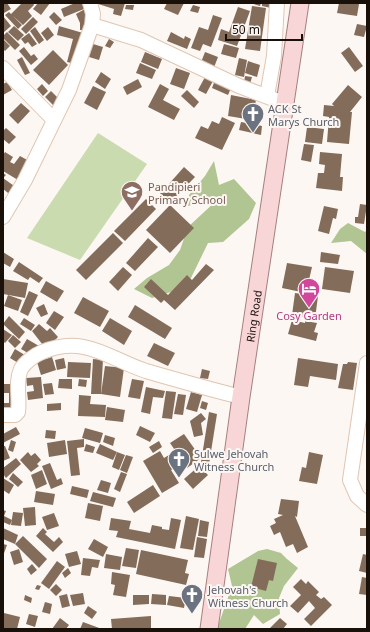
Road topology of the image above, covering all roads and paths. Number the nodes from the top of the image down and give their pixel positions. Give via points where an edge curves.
1 (90, 3) edge
2 (276, 3) edge
3 (300, 3) edge
4 (92, 25) junction
5 (3, 68) edge
6 (267, 96) junction
7 (284, 103) junction
8 (53, 119) junction
9 (3, 217) edge
10 (367, 363) edge
11 (241, 397) junction
12 (3, 414) edge
13 (367, 505) edge
14 (209, 629) edge

1 - 4 street
2 - 6 street via 274,56
3 - 7 main road, Ring Road
4 - 6 street via 141,40 239,86
4 - 8 street via 68,90
5 - 8 street
6 - 7 street
7 - 11 main road, Ring Road
8 - 9 street via 25,180
10 - 13 street via 350,480 357,496
11 - 12 street via 145,370 95,349 53,347 36,354 22,368 18,412 15,415
11 - 14 main road, Ring Road

